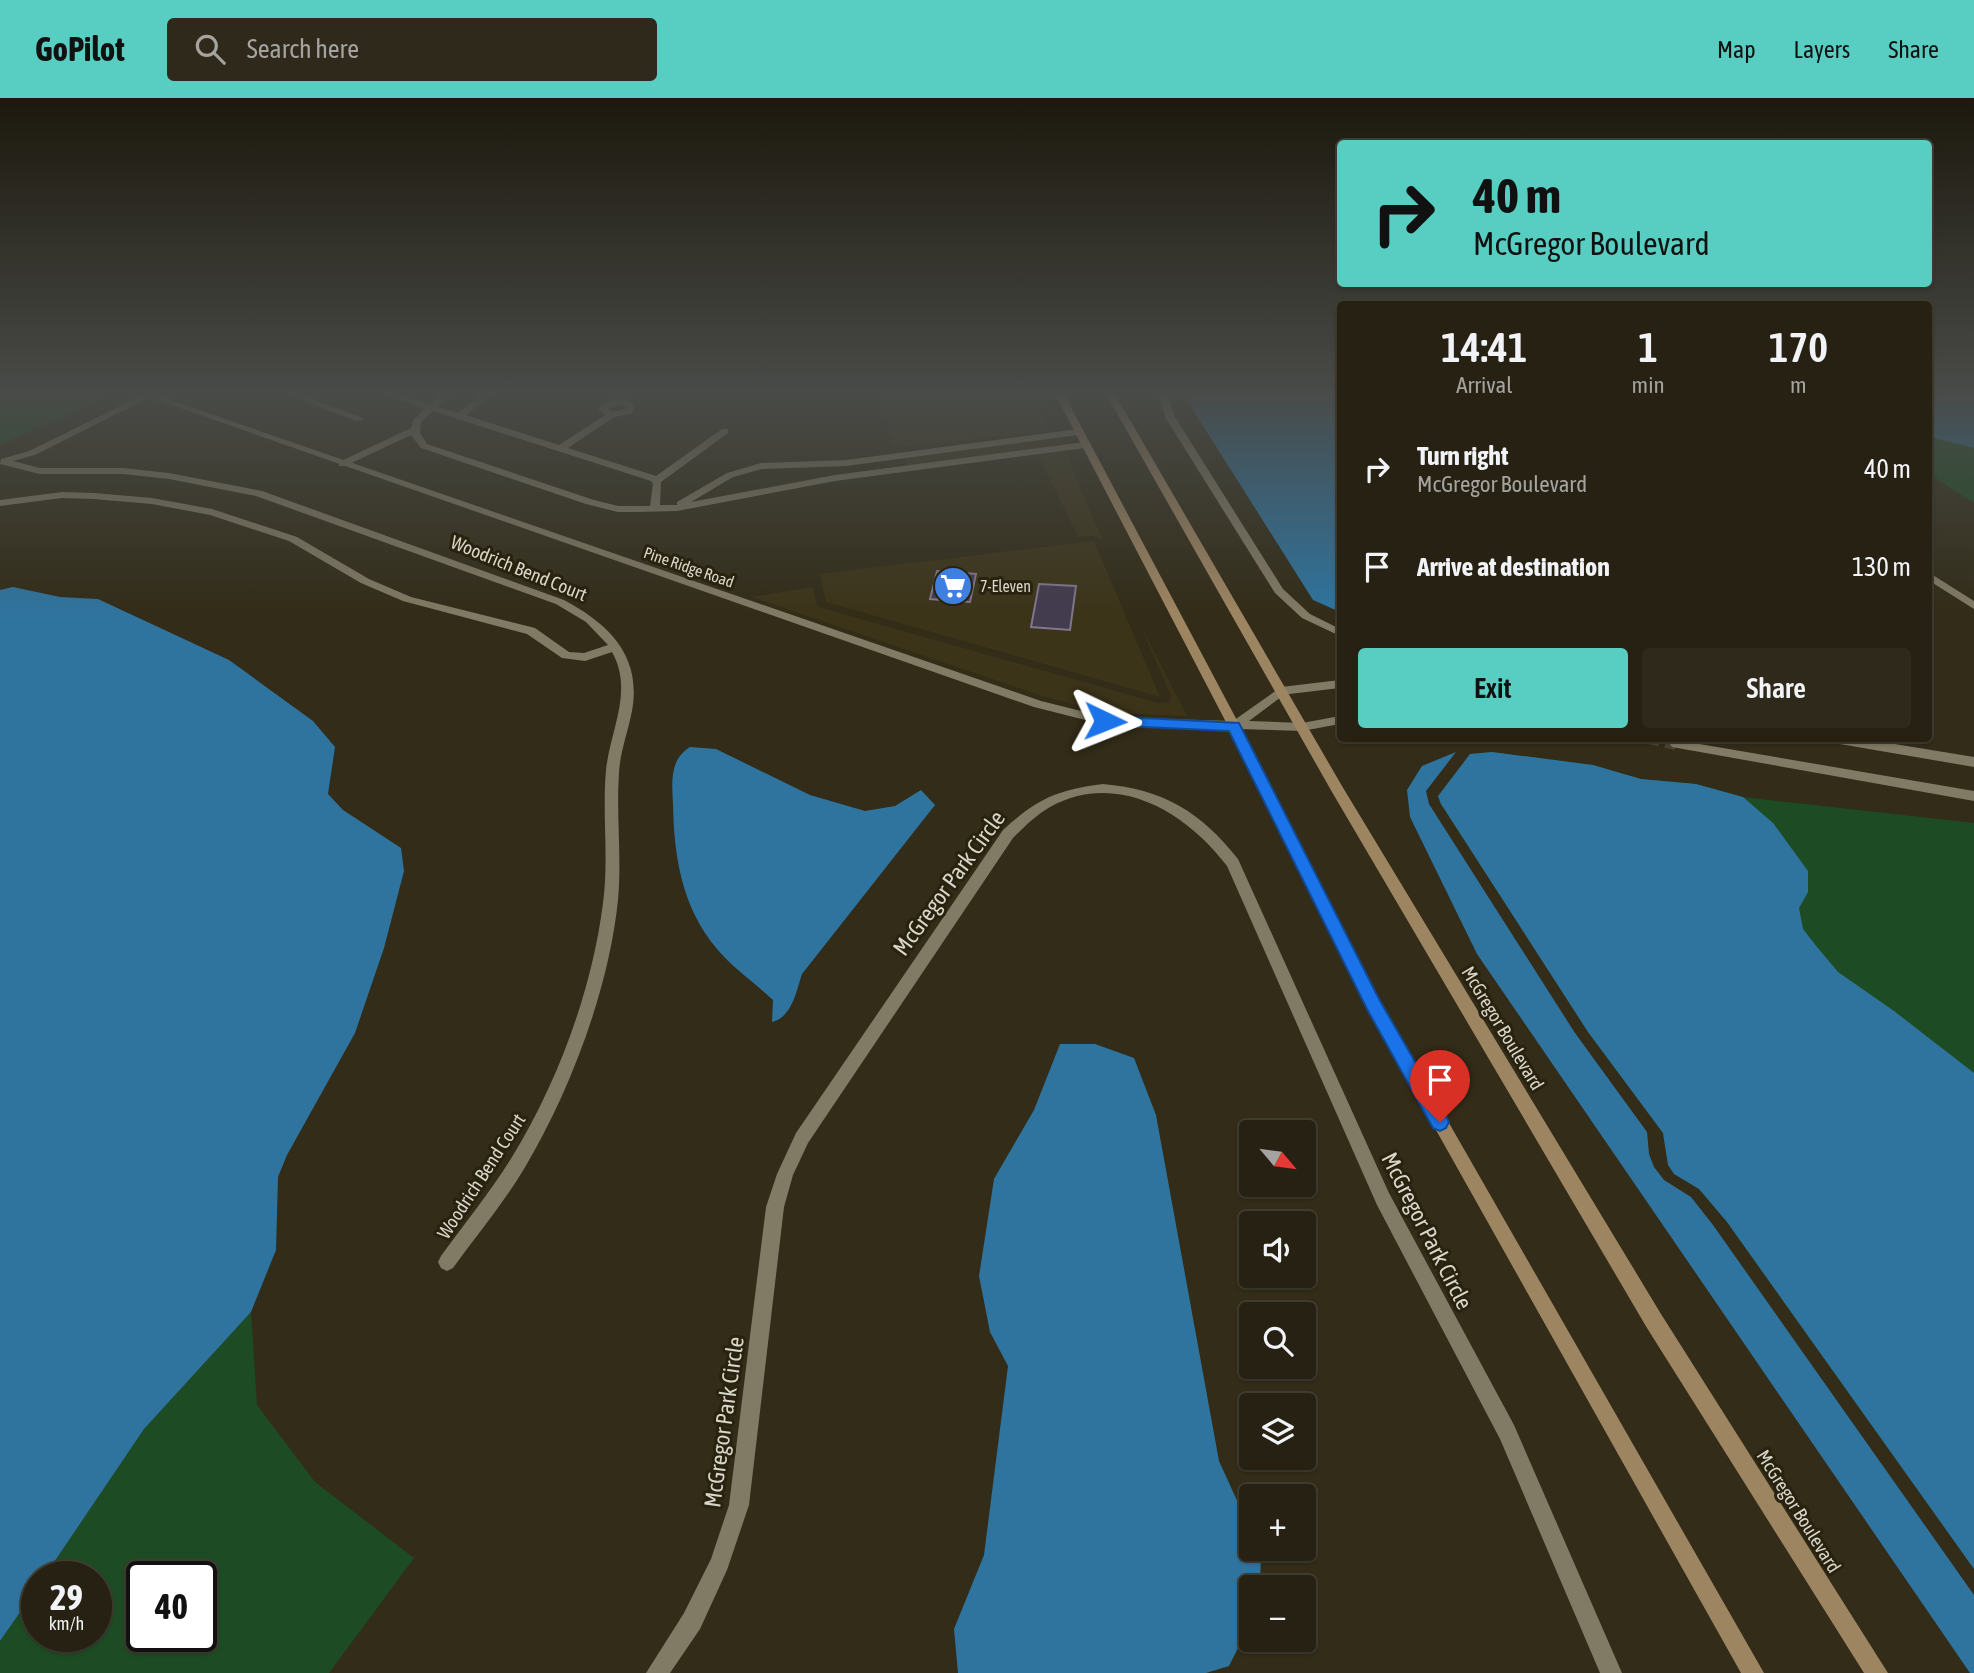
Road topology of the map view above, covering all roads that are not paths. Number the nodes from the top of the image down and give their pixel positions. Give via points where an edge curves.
1 (23, 468) edge
2 (352, 468) edge
3 (488, 468) edge
4 (616, 468) edge
5 (674, 468) edge
6 (762, 468) edge
7 (769, 468) edge
8 (868, 468) edge
9 (917, 468) edge
10 (1097, 468) edge
11 (1152, 468) edge
12 (1201, 468) edge
13 (869, 474) junction
14 (656, 481) junction
15 (777, 491) junction
16 (0, 503) edge
17 (655, 507) junction
18 (677, 508) junction
19 (1932, 578) edge
20 (1974, 606) edge
21 (1337, 632) edge
22 (616, 646) junction
23 (1337, 684) edge
24 (1281, 691) junction
25 (1337, 721) edge
26 (1234, 726) junction
27 (1302, 727) junction
28 (1852, 742) edge
29 (1676, 744) dead end
30 (1974, 762) edge
31 (1974, 796) edge
32 (447, 1262) dead end
33 (657, 1673) edge
34 (1611, 1673) edge
35 (1753, 1673) edge
36 (1877, 1673) edge

1 - 22 street, Woodrich Bend Court via 123,471 258,493 560,602 597,624
2 - 26 street, Pine Ridge Road via 1038,704 1105,721
3 - 17 street via 618,509
4 - 14 street
5 - 14 street
6 - 18 street via 730,475
7 - 15 street
8 - 13 street
9 - 13 street
10 - 26 main road
11 - 24 main road, McGregor Boulevard
12 - 21 street via 1266,573 1306,616
13 - 15 street
14 - 17 street
15 - 18 street
16 - 22 street via 94,496 212,512 293,539 365,582 407,600 531,631 566,655 585,657
17 - 18 street
19 - 20 street
22 - 32 street, Woodrich Bend Court via 627,670 628,691 613,764 612,887 600,956 543,1115 525,1151
23 - 24 street
24 - 26 street
24 - 27 main road, McGregor Boulevard
25 - 27 street, Pine Ridge Road
26 - 27 street, Pine Ridge Road
26 - 35 main road via 1373,1004
27 - 36 main road, McGregor Boulevard via 1654,1321
28 - 30 street
29 - 31 street
33 - 34 street, McGregor Park Circle via 692,1621 720,1563 739,1505 775,1207 802,1138 1008,834 1050,801 1079,792 1111,790 1143,794 1196,820 1233,863 1382,1199 1507,1432

